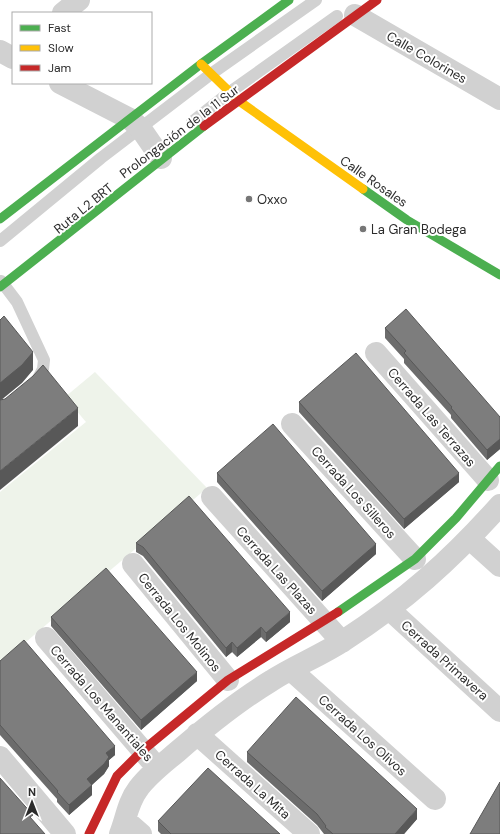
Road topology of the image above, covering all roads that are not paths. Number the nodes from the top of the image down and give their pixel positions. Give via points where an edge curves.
1 (79, 0) edge
2 (289, 0) edge
3 (316, 0) edge
4 (377, 0) edge
5 (357, 8) edge
6 (64, 12) edge
7 (201, 64) junction
8 (210, 74) junction
9 (62, 84) edge
10 (230, 92) junction
11 (500, 99) edge
12 (238, 101) junction
13 (135, 124) junction
14 (159, 155) junction
15 (0, 219) edge
16 (0, 241) edge
17 (500, 275) edge
18 (1, 282) edge
19 (376, 353) dead end
20 (27, 388) edge
21 (292, 424) dead end
22 (494, 473) edge
23 (212, 497) dead end
24 (500, 506) edge
25 (470, 539) junction
26 (415, 559) junction
27 (133, 564) dead end
28 (500, 566) edge
29 (389, 609) junction
30 (324, 622) junction
31 (46, 638) dead end
32 (342, 642) junction
33 (291, 670) junction
34 (228, 680) junction
35 (500, 711) edge
36 (197, 734) junction
37 (142, 751) junction
38 (0, 757) edge
39 (158, 768) junction
40 (435, 799) dead end
41 (129, 829) edge
42 (65, 834) edge
43 (89, 834) edge
44 (309, 834) edge

1 - 6 street
2 - 7 street
3 - 8 lane, Ruta L2 BRT
4 - 5 street, Prolongación de la 11 Sur
5 - 10 lane, Ruta L2 BRT
5 - 11 street, Calle Colorines
5 - 12 street, Prolongación de la 11 Sur
7 - 8 street, Calle Rosales
7 - 13 street
8 - 10 street, Calle Rosales
8 - 13 lane, Ruta L2 BRT
9 - 13 street
10 - 12 street, Calle Rosales
10 - 14 lane, Ruta L2 BRT
12 - 14 street, Prolongación de la 11 Sur
12 - 17 street, Calle Rosales via 407,220
13 - 14 street
13 - 15 street
13 - 16 lane, Ruta L2 BRT via 101,158
14 - 18 lane, Ruta L2 BRT
18 - 20 lane, Ruta L2 BRT via 17,302 44,360 38,379
19 - 22 street, Cerrada Las Terrazas
21 - 26 street, Cerrada Los Silleros
22 - 26 street via 456,518
23 - 30 street, Cerrada Las Plazas
24 - 25 street
25 - 28 street
25 - 29 street via 425,582
26 - 30 street
27 - 34 street, Cerrada Los Molinos
29 - 32 street
29 - 35 street, Cerrada Primavera
30 - 32 street, Cerrada Las Plazas
30 - 34 street
31 - 37 street, Cerrada Los Manantiales
32 - 33 street
33 - 36 street via 235,705
33 - 40 street, Cerrada Los Olivos
34 - 37 street
36 - 39 street
36 - 44 street, Cerrada La Mita
37 - 39 street, Cerrada Los Manantiales
37 - 43 street via 118,776 105,797
38 - 42 street
39 - 41 street via 138,789 130,803

